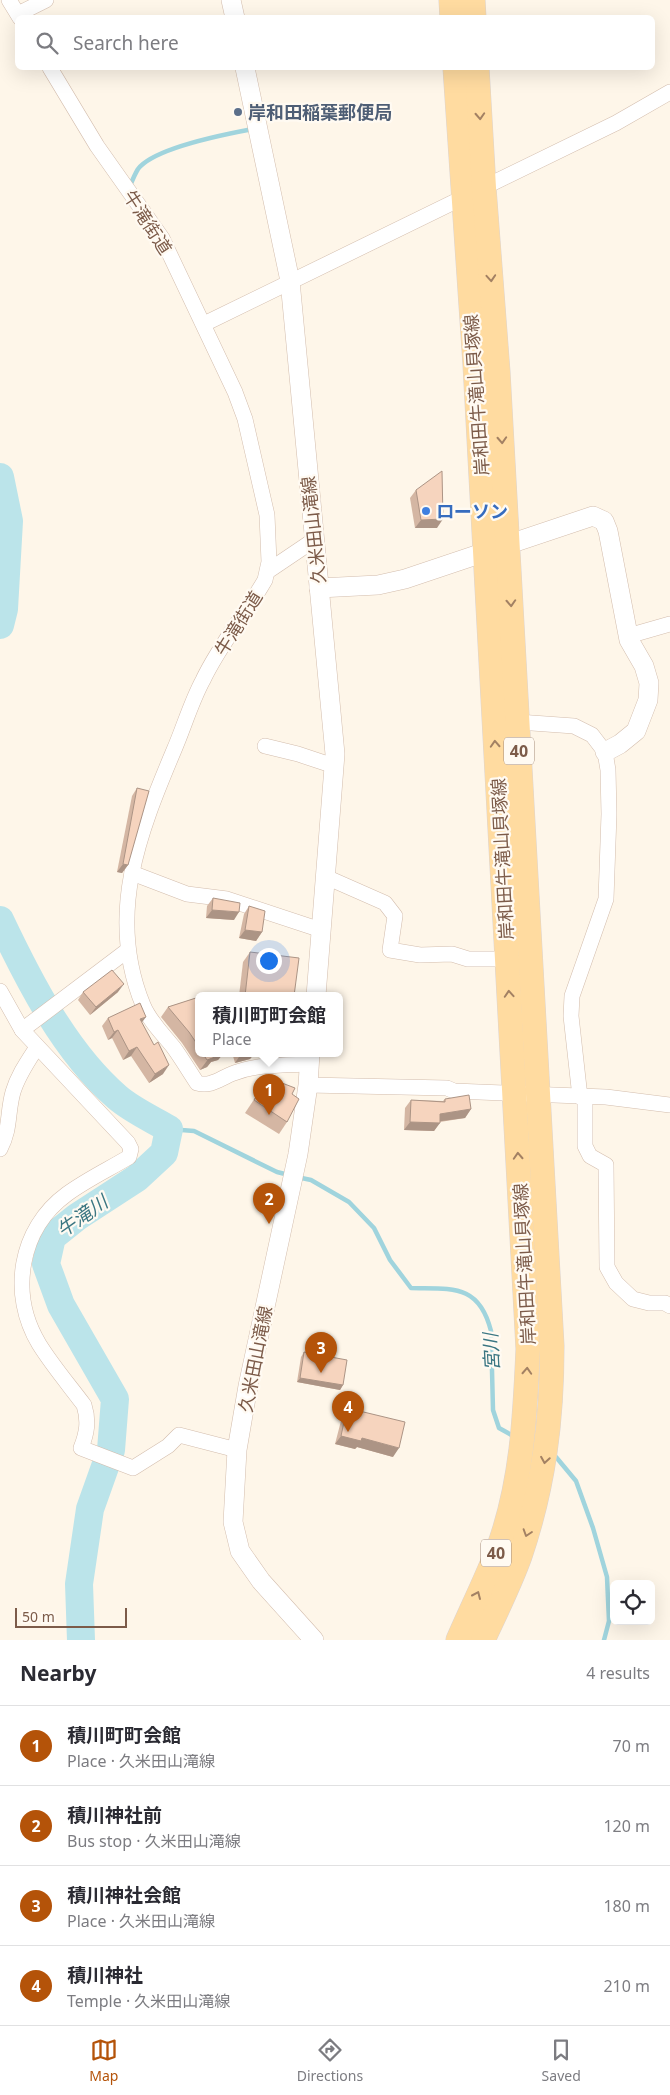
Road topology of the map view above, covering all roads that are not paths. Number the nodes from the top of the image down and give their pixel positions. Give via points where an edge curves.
1 (9, 0) edge
2 (46, 0) edge
3 (231, 0) edge
4 (451, 0) edge
5 (473, 0) edge
6 (18, 15) edge
7 (21, 15) edge
8 (234, 15) edge
9 (452, 15) edge
10 (474, 15) edge
11 (51, 70) edge
12 (245, 70) edge
13 (455, 70) edge
14 (477, 70) edge
15 (670, 92) edge
16 (484, 188) junction
17 (462, 198) junction
18 (290, 281) junction
19 (204, 324) junction
20 (314, 540) junction
21 (508, 544) junction
22 (485, 551) junction
23 (268, 571) junction
24 (319, 588) junction
25 (670, 624) edge
26 (628, 636) junction
27 (518, 722) junction
28 (265, 746) dead end
29 (605, 752) junction
30 (334, 766) junction
31 (132, 873) junction
32 (326, 877) junction
33 (321, 930) junction
34 (128, 950) junction
35 (507, 959) junction
36 (0, 991) edge
37 (316, 992) edge
38 (22, 1030) junction
39 (37, 1047) junction
40 (310, 1059) edge
41 (308, 1085) junction
42 (526, 1094) junction
43 (582, 1097) junction
44 (670, 1105) edge
45 (0, 1149) edge
46 (670, 1306) edge
47 (237, 1450) junction
48 (314, 1640) edge
49 (458, 1640) edge
50 (484, 1640) edge

1 - 6 street
2 - 7 street
3 - 8 street
4 - 9 main road
5 - 10 main road
11 - 19 street, 牛滝街道 via 97,146 162,238
12 - 18 street, 久米田山滝線
13 - 17 main road, 岸和田牛滝山貝塚線 / 40
14 -> 16 main road, 岸和田牛滝山貝塚線 / 40
15 - 16 street via 616,123
16 - 17 street
16 -> 21 main road, 岸和田牛滝山貝塚線 / 40
17 - 18 street
17 - 22 main road, 岸和田牛滝山貝塚線 / 40
18 - 19 street
18 - 20 street, 久米田山滝線
19 - 23 street, 牛滝街道 via 244,419 266,515
20 - 23 street
20 - 24 street, 久米田山滝線
21 - 22 street
21 - 26 street via 593,516 604,521
21 -> 27 main road, 岸和田牛滝山貝塚線 / 40
22 - 24 street via 405,579 378,585
35 -> 22 main road, 岸和田牛滝山貝塚線 / 40
23 - 31 street, 牛滝街道 via 262,586 203,679 146,818
24 - 30 street, 久米田山滝線
25 - 26 street
26 - 29 street via 644,666 649,683 648,700 636,731
27 - 29 street via 574,726 592,735
27 - 42 main road, 岸和田牛滝山貝塚線 / 40
28 - 30 street
29 - 43 street via 609,814 606,899 572,996 571,1016
30 - 32 street, 久米田山滝線
31 - 33 street via 187,894 227,899
31 - 34 street, 牛滝街道 via 127,908
32 - 33 street, 久米田山滝線
32 - 35 street via 385,903 395,916 390,950 420,955 452,954 468,959
33 - 37 street, 久米田山滝線
34 - 38 street
34 - 40 street, 牛滝街道 via 143,1005 151,1021 197,1083 205,1085 233,1073
42 -> 35 main road, 岸和田牛滝山貝塚線 / 40
36 - 38 street
38 - 39 street
39 - 45 street via 12,1093 8,1130
39 - 47 street via 131,1149 129,1157 66,1195 53,1207 39,1224 22,1265 24,1311 30,1328 88,1415 87,1433 81,1448 133,1468 168,1446 179,1435
40 - 41 street, 久米田山滝線
41 - 42 street via 447,1088
41 - 47 street, 久米田山滝線 via 298,1154
42 - 43 street
49 -> 42 main road, 岸和田牛滝山貝塚線 / 40 via 498,1548 520,1462 528,1349
42 -> 50 main road, 岸和田牛滝山貝塚線 / 40 via 552,1346 549,1434 540,1486 519,1558
43 - 44 street
43 - 46 street via 585,1146 590,1156 606,1165 607,1267 616,1283 633,1299
47 - 48 street, 久米田山滝線 via 233,1522 240,1551 261,1581

